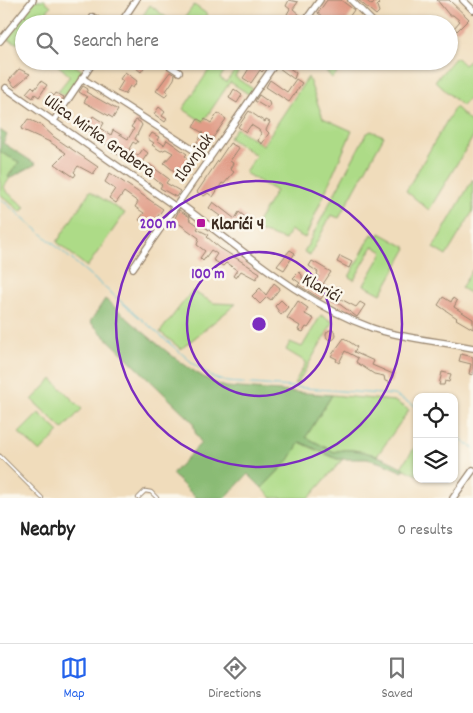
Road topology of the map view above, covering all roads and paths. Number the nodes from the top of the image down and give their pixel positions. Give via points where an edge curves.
1 (33, 0) edge
2 (136, 0) edge
3 (320, 0) edge
4 (351, 0) edge
5 (463, 0) edge
6 (473, 10) edge
7 (21, 15) edge
8 (126, 15) edge
9 (310, 15) edge
10 (366, 15) edge
11 (15, 22) edge
12 (0, 41) edge
13 (88, 70) edge
14 (176, 70) edge
15 (271, 70) edge
16 (179, 72) dead end
17 (82, 78) junction
18 (6, 88) dead end
19 (53, 122) junction
20 (209, 160) junction
21 (178, 205) junction
22 (133, 268) dead end
23 (473, 348) edge
24 (0, 456) edge
25 (473, 470) edge
26 (42, 498) edge
27 (138, 498) edge
28 (157, 498) edge
29 (454, 498) edge

1 - 7 street
2 - 8 street
3 - 9 street
4 - 10 street
5 - 6 street
11 - 12 street
13 - 17 street
14 - 16 street
15 - 20 street, Ilovnjak
17 - 19 street
17 - 20 street
18 - 19 street, Ulica Mirka Grabera
19 - 21 street, Ulica Mirka Grabera
20 - 21 street, Ilovnjak
21 - 22 street, Ilovnjak
21 - 23 street, Klarići via 319,305 374,329
24 - 26 lane
25 - 29 street
27 - 28 lane via 145,491

